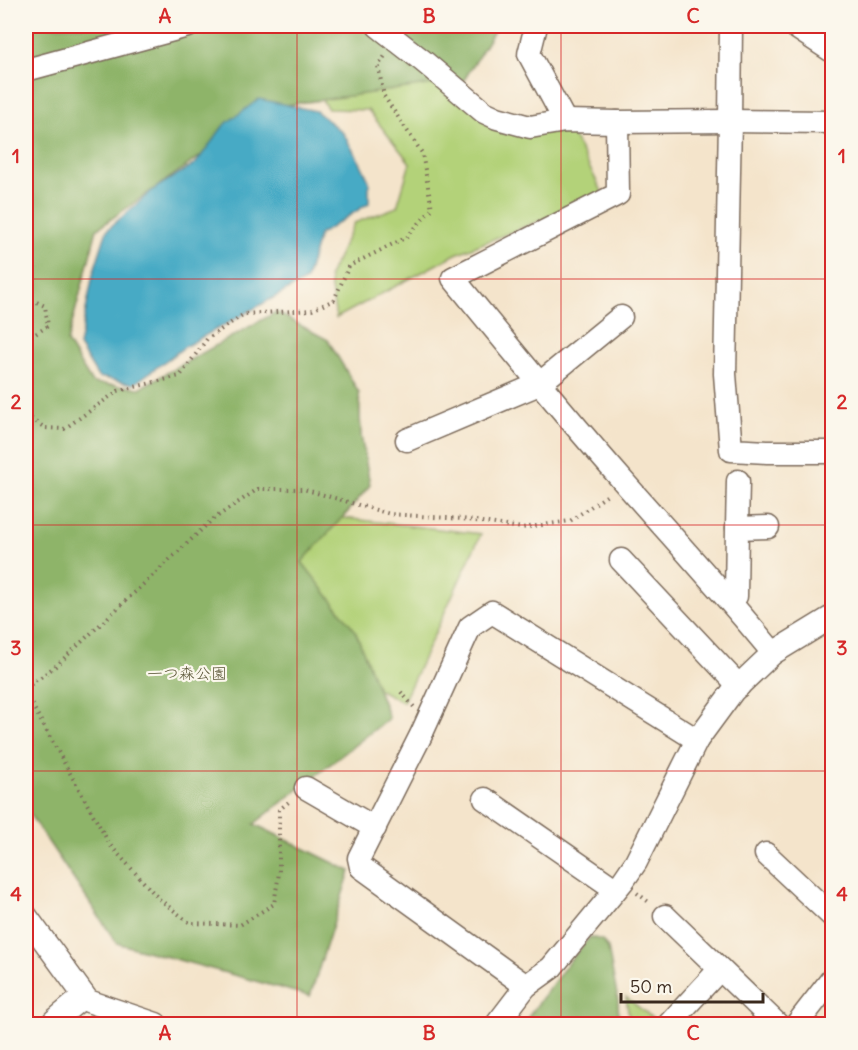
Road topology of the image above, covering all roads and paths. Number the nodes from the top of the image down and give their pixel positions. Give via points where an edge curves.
1 (188, 26) edge
2 (378, 26) edge
3 (536, 26) edge
4 (731, 26) edge
5 (794, 26) edge
6 (396, 41) junction
7 (832, 51) edge
8 (26, 70) edge
9 (566, 121) junction
10 (730, 121) junction
11 (617, 122) junction
12 (832, 122) edge
13 (26, 297) edge
14 (621, 317) dead end
15 (26, 338) edge
16 (539, 384) junction
17 (26, 415) edge
18 (407, 440) dead end
19 (832, 452) edge
20 (738, 481) dead end
21 (624, 482) junction
22 (768, 527) dead end
23 (737, 528) junction
24 (621, 560) dead end
25 (730, 601) junction
26 (832, 617) edge
27 (773, 653) junction
28 (739, 686) junction
29 (26, 688) edge
30 (26, 694) edge
31 (697, 740) junction
32 (306, 788) joint
33 (485, 799) dead end
34 (375, 828) junction
35 (766, 854) dead end
36 (619, 885) junction
37 (26, 916) edge
38 (665, 916) joint
39 (832, 916) edge
40 (720, 969) junction
41 (832, 979) edge
42 (526, 986) junction
43 (84, 996) junction
44 (54, 1021) dead end
45 (147, 1023) edge
46 (497, 1024) edge
47 (669, 1024) edge
48 (777, 1024) edge
49 (797, 1024) edge

1 - 8 street
2 - 6 street
3 - 9 street via 529,54
4 - 10 street
5 - 7 street
6 - 9 street via 484,112 530,127
6 - 17 path via 378,66 384,96 422,153 432,209 407,237 349,266 334,300 312,310 244,314 207,339 180,376 118,391 64,429 45,428
9 - 11 street
10 - 11 street
10 - 12 street
10 - 19 street via 725,374 730,450
11 - 16 street via 618,194 453,278
13 - 15 path via 45,306 48,326
14 - 16 street
16 - 18 street
16 - 21 street
20 - 23 street
21 - 25 street
21 - 29 path via 570,521 522,528 390,514 303,489 258,489 212,520 57,665
22 - 23 street
23 - 25 street via 735,596
24 - 28 street
25 - 27 street
26 - 27 street
27 - 28 street
28 - 31 street
30 - 32 path via 110,845 159,899 190,923 240,925 274,904 279,873 279,810
31 - 34 street via 492,612 470,627
31 - 36 street via 636,862
32 - 34 street
33 - 36 street
34 - 42 street via 359,858 361,867
35 - 39 street
36 - 38 path
36 - 42 street via 551,968
37 - 43 street
38 - 40 street
40 - 47 street
40 - 48 street
41 - 49 street
42 - 46 street
43 - 44 street
43 - 45 street via 88,1001

